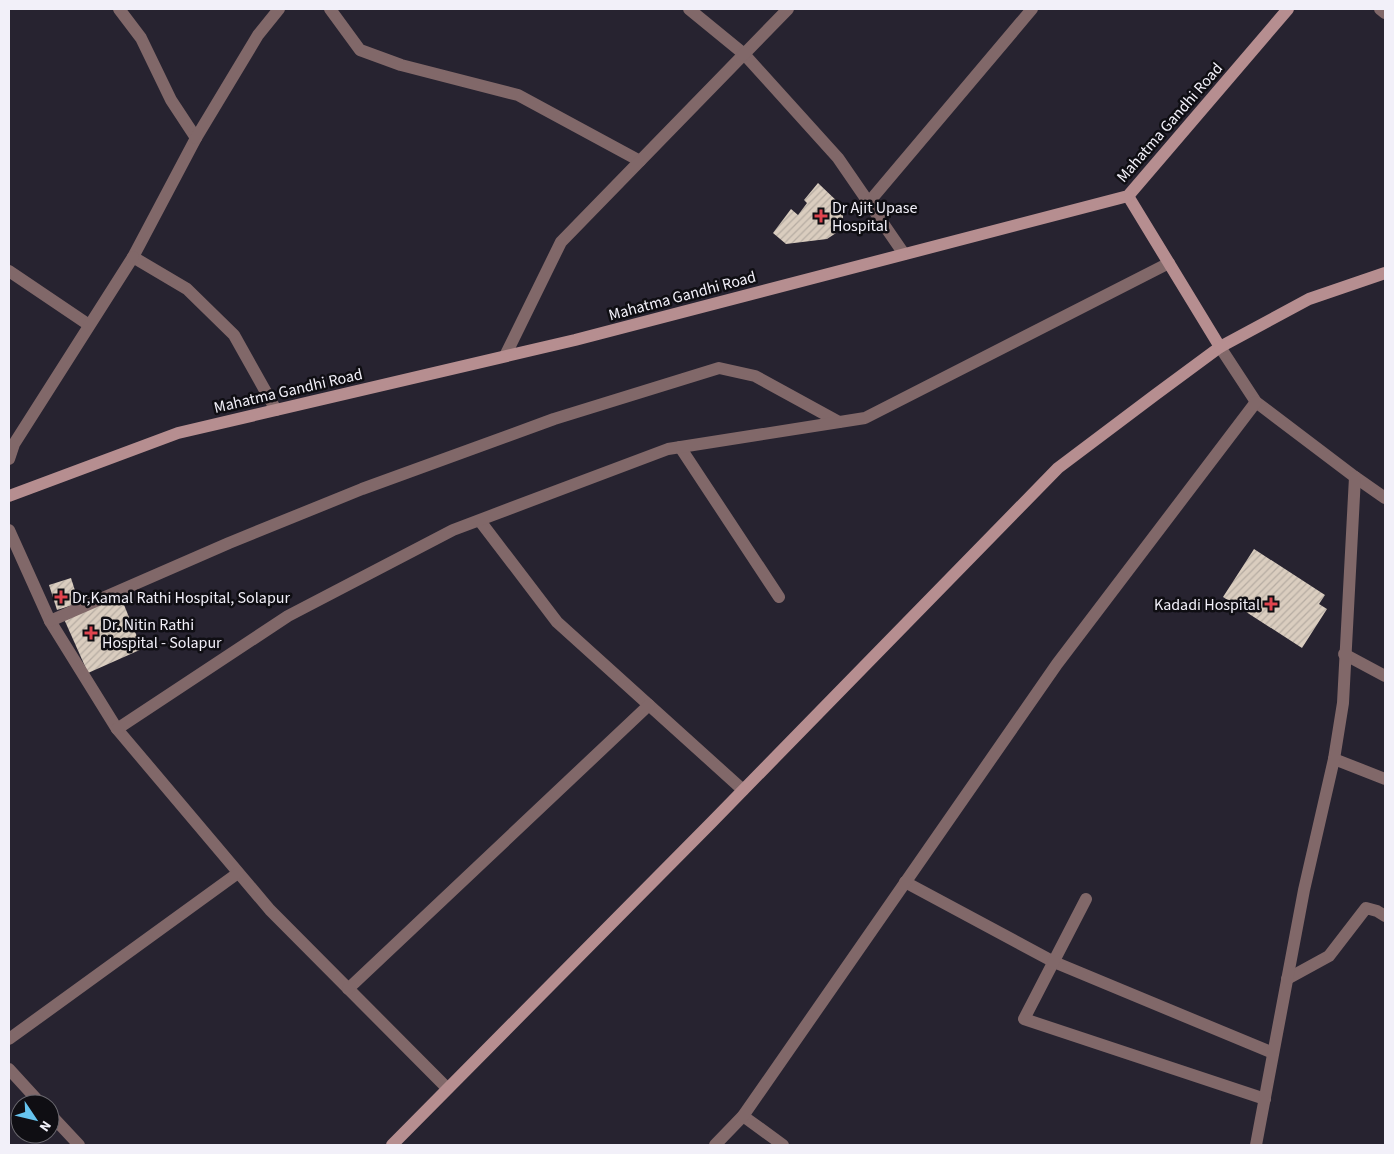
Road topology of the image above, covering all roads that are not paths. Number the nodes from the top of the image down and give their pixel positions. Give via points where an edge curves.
1 (119, 9) edge
2 (279, 9) edge
3 (330, 9) edge
4 (689, 9) edge
5 (788, 9) edge
6 (1032, 9) edge
7 (1288, 9) edge
8 (1380, 9) edge
9 (1385, 13) edge
10 (744, 54) junction
11 (196, 138) junction
12 (640, 160) junction
13 (1128, 196) junction
14 (869, 202) junction
15 (904, 254) junction
16 (133, 257) junction
17 (1168, 262) junction
18 (9, 271) edge
19 (1384, 275) edge
20 (89, 325) junction
21 (1220, 348) junction
22 (505, 356) junction
23 (1256, 402) junction
24 (276, 410) junction
25 (839, 422) junction
26 (680, 447) junction
27 (9, 459) edge
28 (1355, 477) junction
29 (9, 496) edge
30 (1385, 498) edge
31 (480, 521) junction
32 (9, 530) edge
33 (779, 597) dead end
34 (50, 621) junction
35 (1344, 654) junction
36 (1385, 676) edge
37 (650, 705) junction
38 (117, 729) junction
39 (1334, 759) junction
40 (1385, 779) edge
41 (744, 790) junction
42 (238, 873) junction
43 (905, 882) junction
44 (1086, 899) dead end
45 (1385, 916) edge
46 (1054, 962) junction
47 (1287, 979) junction
48 (348, 989) junction
49 (9, 1040) edge
50 (1273, 1053) junction
51 (9, 1069) edge
52 (447, 1088) junction
53 (32, 1094) edge
54 (1265, 1099) junction
55 (742, 1116) junction
56 (60, 1125) edge
57 (78, 1145) edge
58 (392, 1145) edge
59 (715, 1145) edge
60 (783, 1145) edge
61 (1256, 1145) edge

1 - 11 street via 141,38 171,100
2 - 11 street via 258,35
3 - 12 street via 360,50 401,65 518,95
4 - 10 street
5 - 10 street
6 - 14 street
7 - 13 street, Mahatma Gandhi Road
8 - 9 street
10 - 12 street
10 - 14 street via 838,158
11 - 16 street
12 - 22 street via 562,242
13 - 15 street, Mahatma Gandhi Road
13 - 17 street
14 - 15 street
15 - 22 street, Mahatma Gandhi Road
16 - 20 street
16 - 24 street via 187,289 234,335
17 - 21 street
17 - 25 street via 865,418
18 - 20 street
19 - 21 street via 1309,299
20 - 27 street via 14,444
21 - 23 street
21 - 41 street via 1058,468
22 - 24 street, Mahatma Gandhi Road
23 - 28 street
23 - 43 street via 1057,664
24 - 29 street, Mahatma Gandhi Road via 178,433
25 - 26 street
25 - 34 street via 756,376 719,368 554,419 362,489
26 - 31 street
26 - 33 street
28 - 30 street
28 - 35 street
31 - 37 street via 557,622
31 - 38 street via 453,530 288,616
32 - 34 street
34 - 38 street
35 - 36 street
35 - 39 street via 1342,703
37 - 41 street
37 - 48 street
38 - 42 street
39 - 40 street
39 - 47 street
41 - 52 street
42 - 48 street
42 - 49 street
43 - 46 street
43 - 55 street
44 - 46 street
45 - 47 street via 1366,908 1329,956
46 - 50 street
46 - 54 street via 1024,1019
47 - 50 street
48 - 52 street
50 - 54 street
51 - 53 street
52 - 58 street
54 - 61 street
55 - 59 street
55 - 60 street
56 - 57 street

